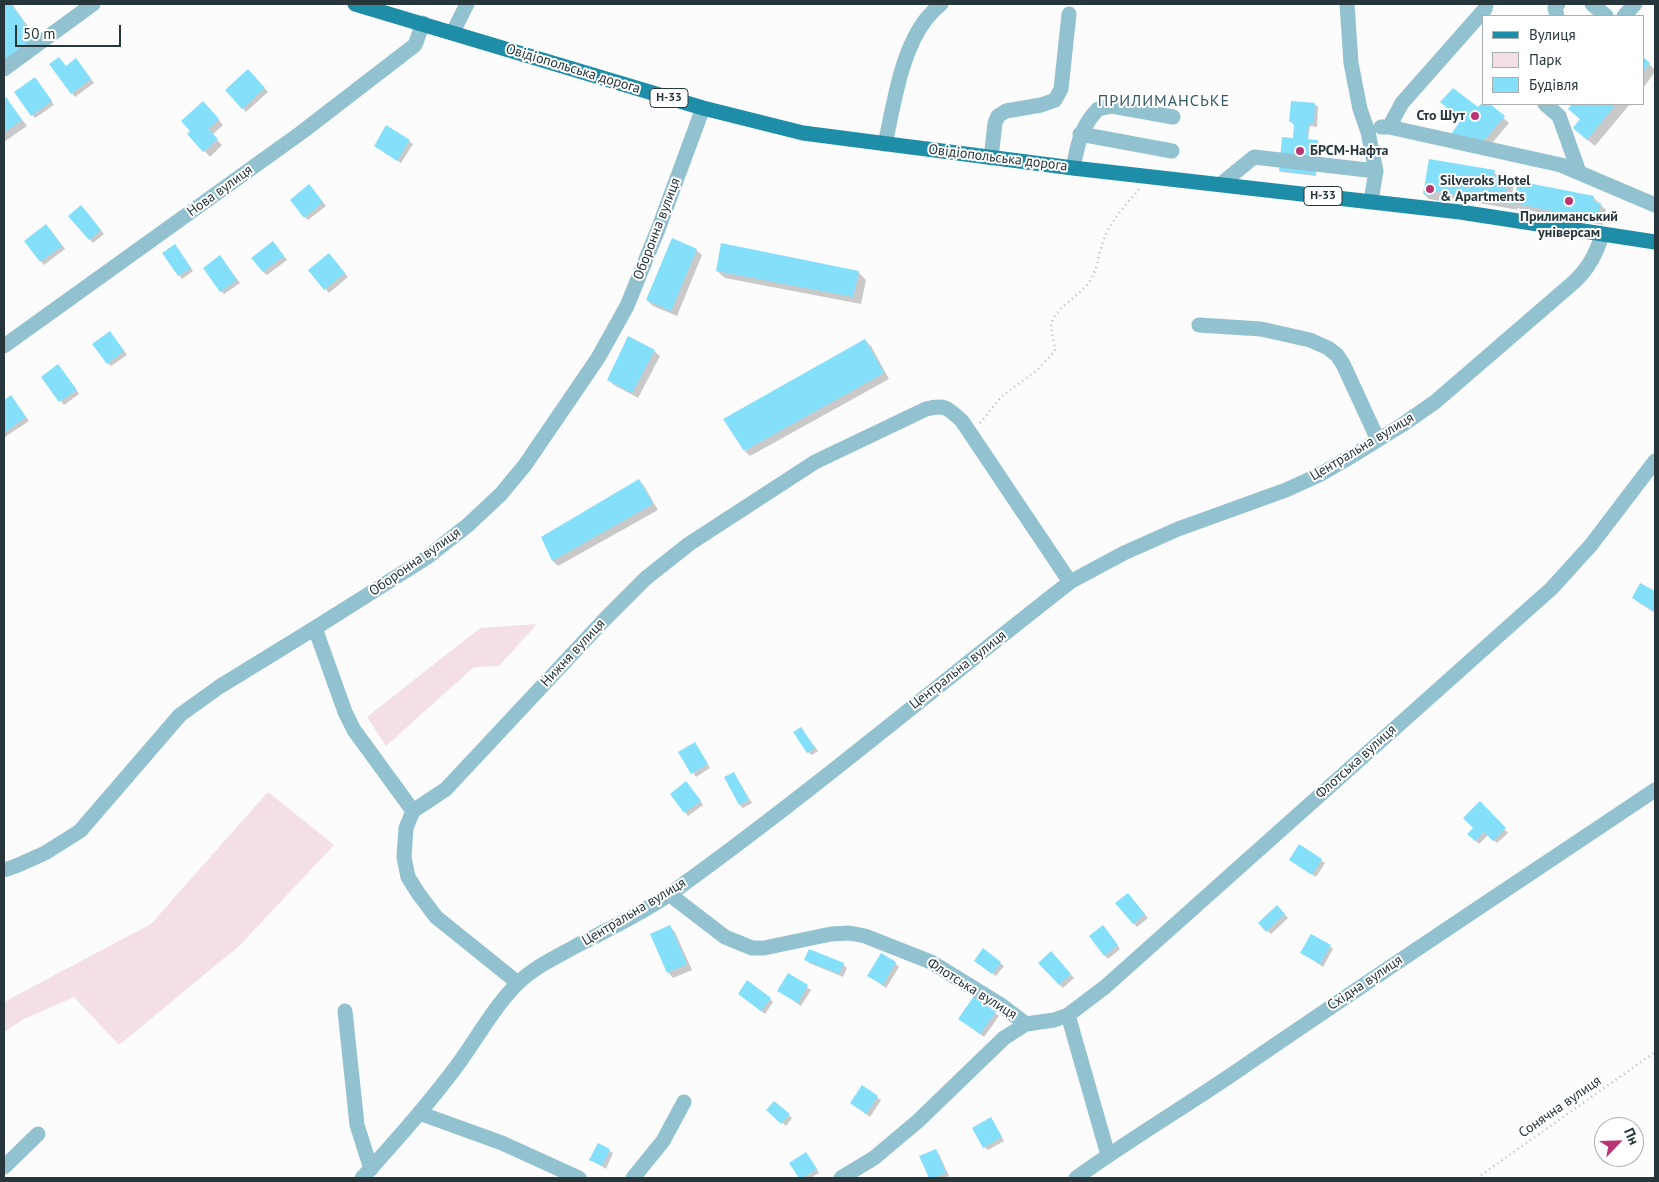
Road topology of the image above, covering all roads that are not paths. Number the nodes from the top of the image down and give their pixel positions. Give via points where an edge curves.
1 (92, 4) edge
2 (355, 4) edge
3 (467, 4) edge
4 (941, 4) edge
5 (1486, 4) edge
6 (1558, 4) edge
7 (1592, 4) edge
8 (1635, 4) edge
9 (1349, 5) edge
10 (1069, 14) dead end
11 (1558, 15) edge
12 (1605, 15) edge
13 (1625, 15) edge
14 (422, 23) junction
15 (453, 32) junction
16 (4, 69) edge
17 (1546, 105) edge
18 (703, 108) junction
19 (1173, 117) dead end
20 (1389, 126) junction
21 (1368, 132) junction
22 (1080, 134) junction
23 (885, 144) junction
24 (1172, 151) dead end
25 (990, 158) junction
26 (1073, 168) junction
27 (1376, 171) junction
28 (1579, 172) junction
29 (1222, 184) junction
30 (1371, 201) junction
31 (1655, 205) edge
32 (1602, 234) junction
33 (1655, 242) edge
34 (1199, 325) dead end
35 (4, 346) edge
36 (1378, 440) junction
37 (1655, 462) edge
38 (1070, 582) junction
39 (315, 628) junction
40 (1655, 790) edge
41 (413, 811) junction
42 (4, 870) edge
43 (669, 894) junction
44 (518, 983) junction
45 (345, 1010) dead end
46 (1068, 1015) junction
47 (1026, 1024) junction
48 (684, 1102) dead end
49 (419, 1113) junction
50 (38, 1134) dead end
51 (1108, 1156) junction
52 (4, 1167) edge
53 (367, 1173) edge
54 (579, 1178) edge
55 (634, 1178) edge
56 (841, 1178) edge
57 (1076, 1178) edge

1 - 16 street
2 - 14 main road, Овідіопольська дорога / Н-33
3 - 15 street
4 - 23 street via 927,18 908,54
5 - 20 street via 1402,103
6 - 11 street via 1554,8
7 - 12 street
8 - 13 street
9 - 21 street via 1351,63
10 - 25 street via 1060,89 1054,100 1006,111 998,116
14 - 15 main road, Овідіопольська дорога / Н-33
14 - 35 street, Нова вулиця via 415,45
15 - 18 main road, Овідіопольська дорога / Н-33
17 - 28 street via 1559,116
18 - 23 main road, Овідіопольська дорога / Н-33 via 803,133
18 - 39 street, Оборонна вулиця via 627,306 598,358 525,465 501,494 426,558
19 - 22 street via 1102,107 1091,116
20 - 21 street
20 - 28 street via 1561,165
21 - 27 street
22 - 24 street
22 - 26 street
23 - 25 main road, Овідіопольська дорога / Н-33
25 - 26 main road, Овідіопольська дорога / Н-33
26 - 29 main road, Овідіопольська дорога / Н-33
27 - 29 street via 1254,158
27 - 30 street
28 - 31 street
29 - 30 main road, Овідіопольська дорога / Н-33
30 - 32 main road, Овідіопольська дорога / Н-33
32 - 33 main road, Овідіопольська дорога / Н-33
32 - 36 street, Центральна вулиця via 1598,251 1584,273 1435,402
34 - 36 street via 1261,329 1310,340 1328,348 1343,364
36 - 38 street, Центральна вулиця via 1302,482 1184,526
37 - 46 street, Флотська вулиця via 1591,545 1552,588 1105,987
38 - 41 street, Нижня вулиця via 962,421 950,409 939,405 926,409 815,462 689,544 646,578 618,606 446,789
38 - 43 street, Центральна вулиця via 767,822
39 - 41 street via 354,730
39 - 42 street, Оборонна вулиця via 180,715 80,831 45,853
40 - 51 street, Східна вулиця
41 - 44 street via 406,828 404,858 408,877 436,917
43 - 44 street, Центральна вулиця via 538,966
43 - 47 street, Флотська вулиця via 725,937 752,948 831,934 865,936 931,962
44 - 49 street, Центральна вулиця
45 - 53 street via 357,1125
46 - 47 street, Флотська вулиця
46 - 51 street
47 - 56 street, Флотська вулиця via 1004,1038 874,1158
48 - 55 street via 663,1141
49 - 53 street, Центральна вулиця
49 - 54 street via 502,1143
50 - 52 street
51 - 57 street, Східна вулиця

